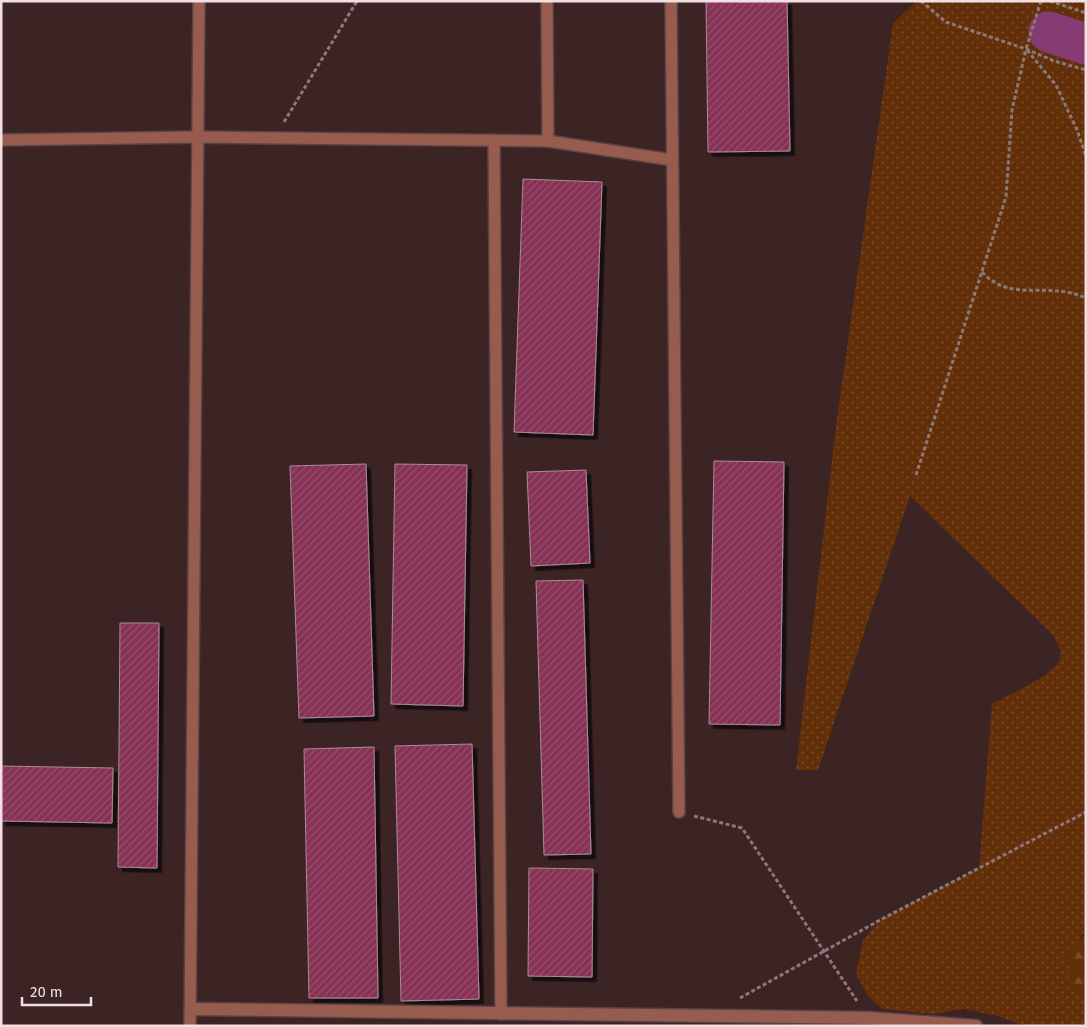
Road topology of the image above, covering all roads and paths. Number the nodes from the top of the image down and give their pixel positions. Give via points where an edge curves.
1 (199, 1) edge
2 (357, 1) edge
3 (547, 1) edge
4 (671, 1) edge
5 (921, 1) edge
6 (1041, 1) edge
7 (1050, 1) edge
8 (1086, 13) edge
9 (1026, 49) junction
10 (1086, 70) edge
11 (197, 137) junction
12 (275, 138) junction
13 (1, 140) edge
14 (494, 141) junction
15 (548, 141) junction
16 (1086, 156) edge
17 (672, 160) junction
18 (982, 272) junction
19 (1086, 298) edge
20 (916, 475) dead end
21 (679, 812) joint
22 (1086, 812) edge
23 (823, 951) junction
24 (191, 1009) junction
25 (501, 1014) junction
26 (708, 1016) junction
27 (869, 1018) junction
28 (190, 1026) edge
29 (976, 1026) edge

1 - 11 lane
2 - 12 path
3 - 15 lane
4 - 17 lane
5 - 9 path via 946,22
6 - 9 path
7 - 8 path
9 - 10 path
9 - 16 path via 1056,85
9 - 18 path via 1012,110 1006,197
11 - 12 lane
11 - 13 lane
11 - 24 lane
12 - 14 lane
14 - 15 lane
14 - 25 lane
15 - 17 lane
17 - 21 lane
18 - 19 path via 1003,288 1063,290
18 - 20 path
21 - 23 path via 742,828
22 - 23 path
23 - 26 path
23 - 27 path
24 - 25 street
24 - 28 lane
25 - 26 street
26 - 27 street
27 - 29 street

